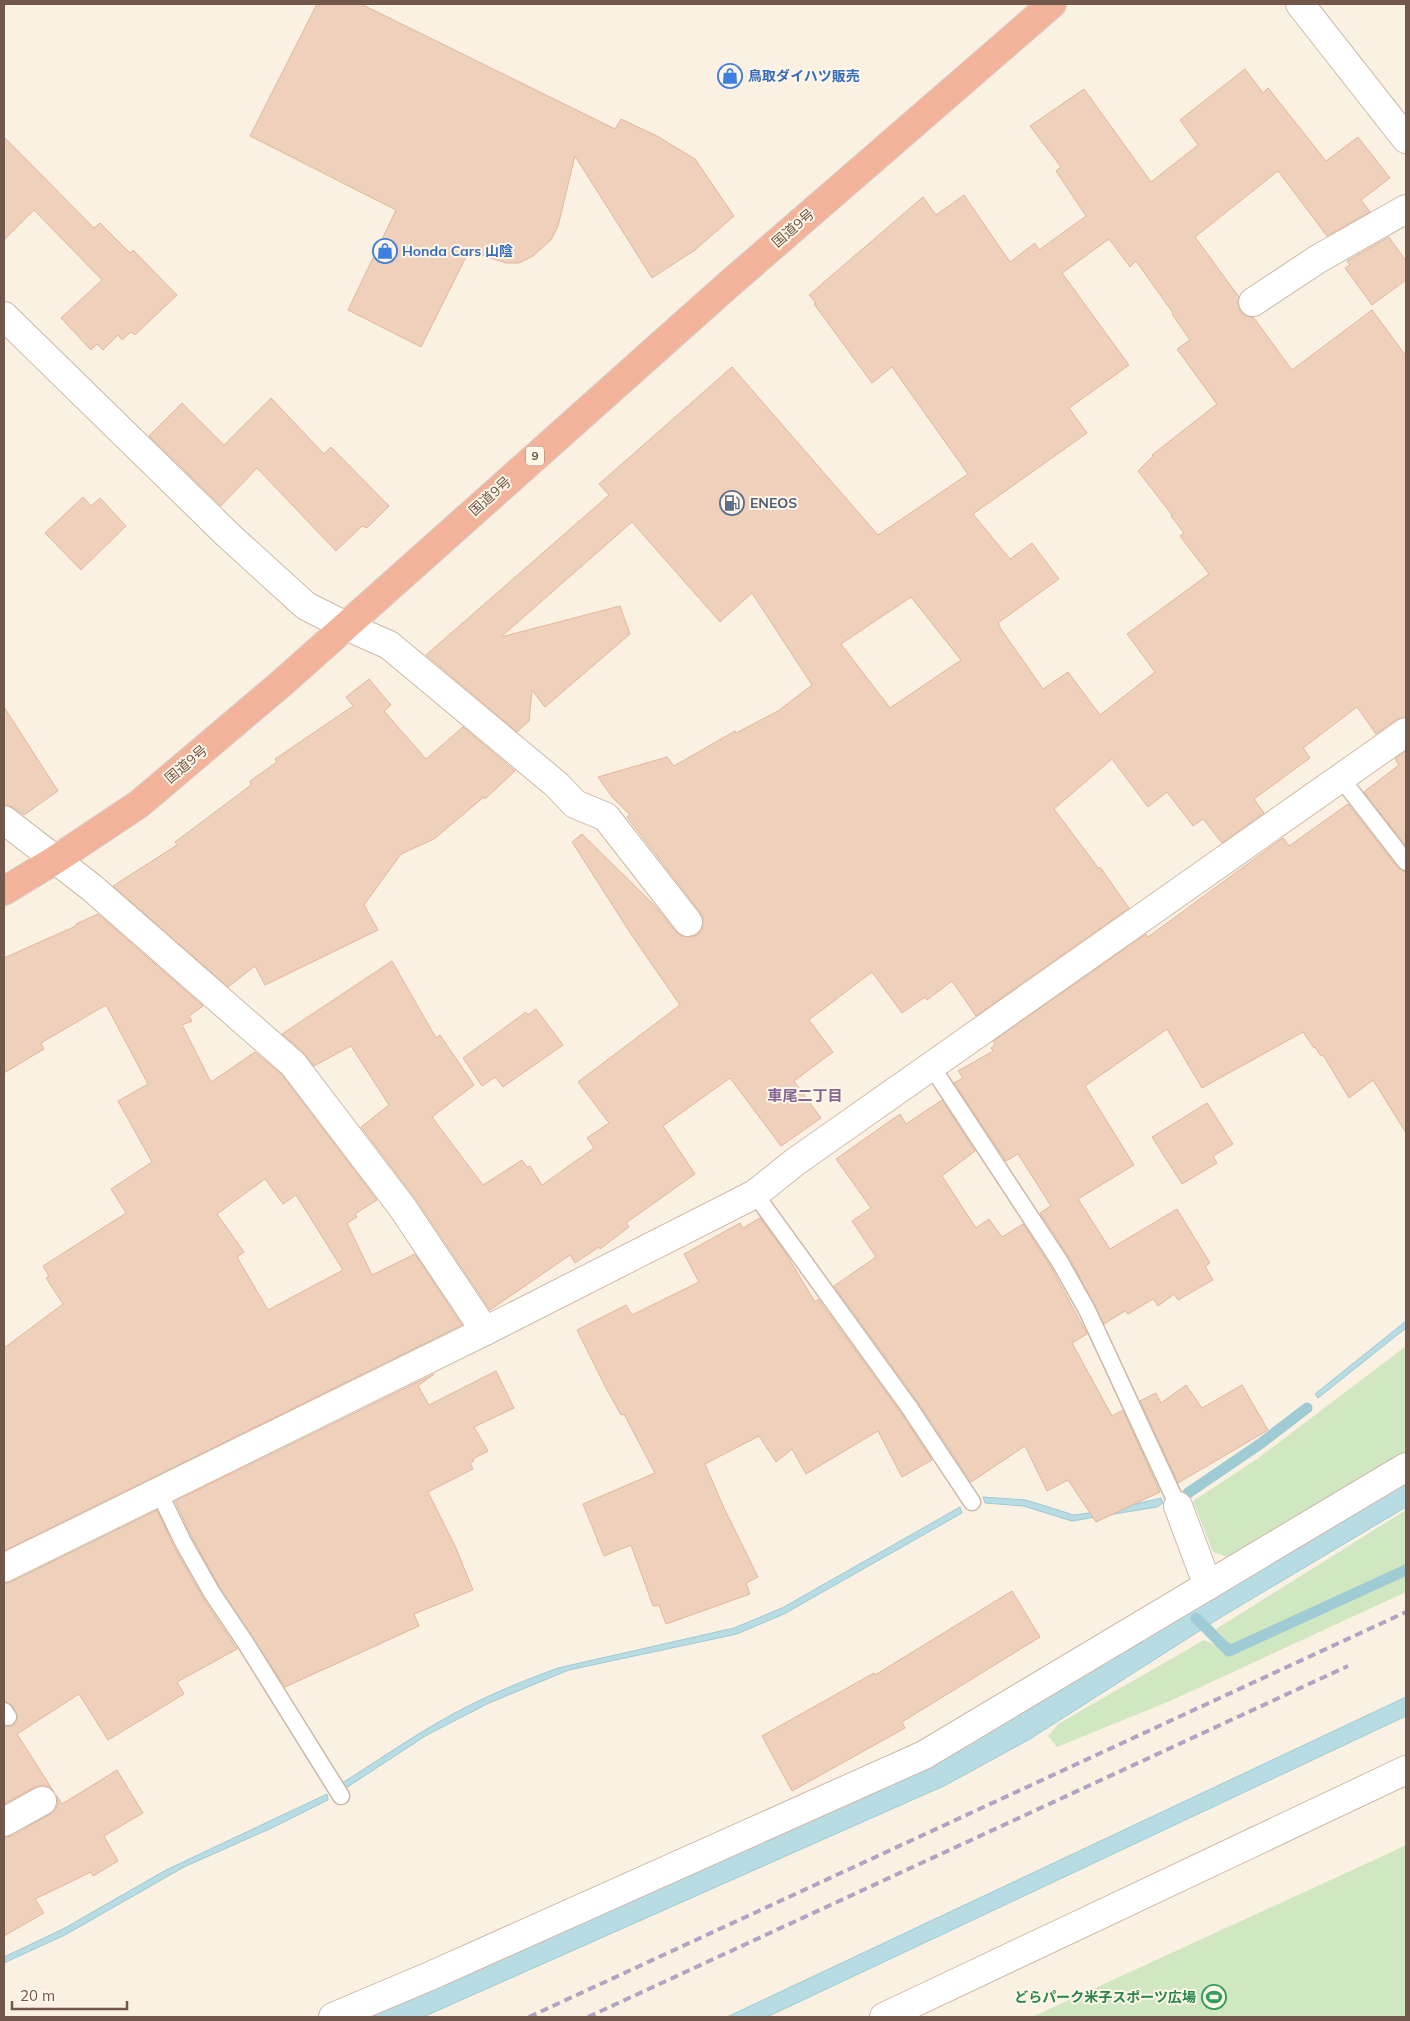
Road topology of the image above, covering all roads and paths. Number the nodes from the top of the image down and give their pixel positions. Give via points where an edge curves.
1 (1052, 4) edge
2 (1300, 4) edge
3 (1406, 139) edge
4 (1406, 209) edge
5 (1253, 302) dead end
6 (4, 316) edge
7 (346, 626) junction
8 (1406, 732) edge
9 (1340, 777) junction
10 (4, 820) edge
11 (55, 860) junction
12 (1406, 862) edge
13 (4, 891) edge
14 (688, 922) dead end
15 (932, 1067) junction
16 (755, 1194) junction
17 (485, 1331) junction
18 (1406, 1467) edge
19 (158, 1490) junction
20 (972, 1502) dead end
21 (1178, 1506) joint
22 (4, 1568) edge
23 (1208, 1586) junction
24 (1406, 1770) edge
25 (341, 1796) dead end
26 (42, 1801) dead end
27 (4, 1822) edge
28 (333, 2017) edge
29 (884, 2017) edge

1 - 7 highway, 国道9号 / 9 via 721,291
2 - 3 street
4 - 5 street via 1318,258
6 - 7 street via 285,587 306,606
7 - 11 highway, 国道9号 / 9 via 139,804
7 - 14 street via 390,645 557,785 574,804 606,817
8 - 9 street
9 - 12 lane
9 - 15 street
10 - 11 street
11 - 13 highway, 国道9号 / 9
11 - 17 street via 91,887 293,1064 402,1207
15 - 16 street via 795,1162
15 - 21 lane via 1060,1262 1126,1391
16 - 17 street
16 - 20 lane
17 - 19 street
18 - 23 street
19 - 22 street
19 - 25 lane via 212,1593
21 - 23 street
23 - 28 street via 924,1755
24 - 29 street
26 - 27 street

